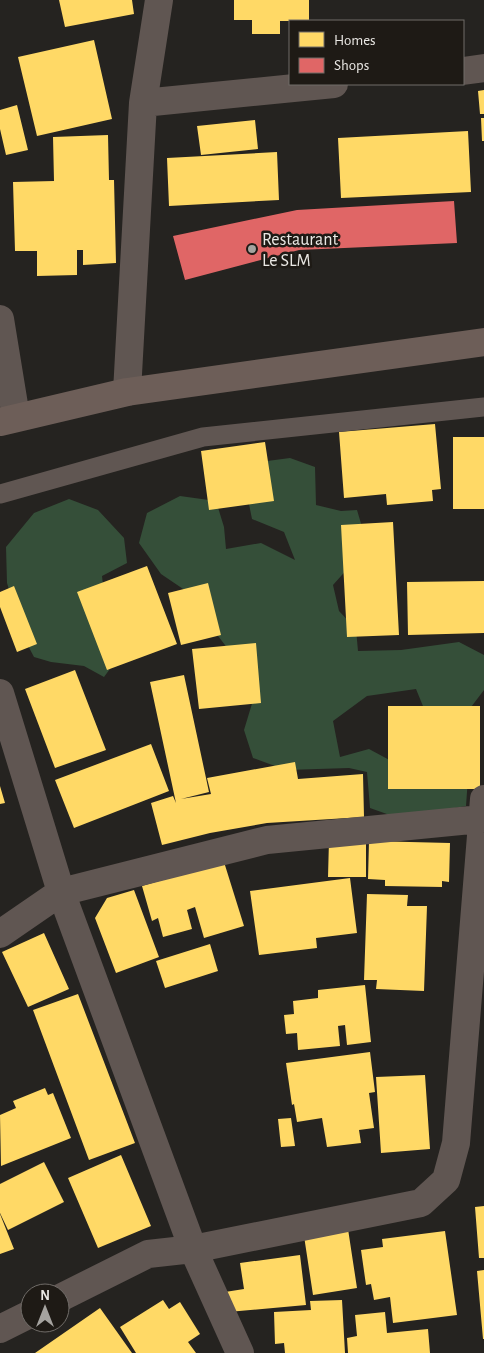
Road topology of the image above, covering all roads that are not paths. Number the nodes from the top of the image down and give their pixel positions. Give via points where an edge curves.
1 (159, 0) edge
2 (484, 68) edge
3 (464, 71) edge
4 (324, 85) edge
5 (143, 103) junction
6 (0, 319) edge
7 (484, 342) edge
8 (127, 392) junction
9 (484, 407) edge
10 (8, 420) edge
11 (0, 494) edge
12 (0, 693) edge
13 (483, 809) edge
14 (61, 892) junction
15 (0, 934) edge
16 (193, 1248) junction
17 (70, 1293) edge
18 (20, 1319) edge
19 (0, 1329) edge
20 (240, 1353) edge

1 - 5 street
2 - 3 street
4 - 5 street
5 - 8 street
6 - 10 street
7 - 8 main road
8 - 10 main road
9 - 11 lane via 203,438
12 - 14 street
13 - 14 street via 267,840
13 - 16 street via 456,1143 446,1180 421,1203
14 - 15 street
14 - 16 street
16 - 17 street via 148,1254
16 - 20 street
18 - 19 street

